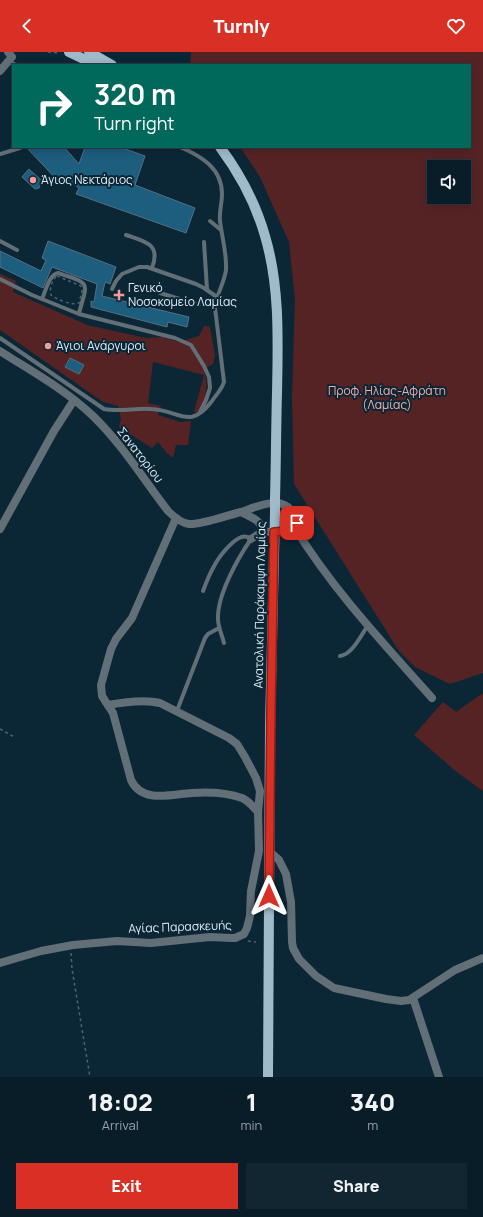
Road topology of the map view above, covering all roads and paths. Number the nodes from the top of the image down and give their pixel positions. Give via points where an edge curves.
1 (8, 52) edge
2 (69, 52) edge
3 (89, 52) edge
4 (8, 61) junction
5 (14, 64) edge
6 (94, 64) edge
7 (110, 64) edge
8 (0, 71) edge
9 (20, 148) dead end
10 (182, 148) edge
11 (221, 148) edge
12 (0, 154) edge
13 (210, 221) dead end
14 (222, 231) junction
15 (126, 235) dead end
16 (0, 242) edge
17 (204, 242) dead end
18 (17, 250) dead end
19 (152, 268) junction
20 (57, 276) joint
21 (0, 279) edge
22 (112, 289) dead end
23 (207, 289) junction
24 (160, 293) dead end
25 (217, 297) junction
26 (42, 299) junction
27 (215, 303) junction
28 (79, 313) junction
29 (0, 338) edge
30 (0, 352) edge
31 (74, 400) junction
32 (99, 406) junction
33 (93, 416) junction
34 (198, 416) junction
35 (241, 512) junction
36 (176, 518) junction
37 (295, 528) junction
38 (0, 529) edge
39 (262, 532) junction
40 (274, 532) junction
41 (251, 538) junction
42 (203, 591) dead end
43 (368, 625) junction
44 (219, 628) junction
45 (224, 644) dead end
46 (340, 656) dead end
47 (432, 698) dead end
48 (108, 706) junction
49 (178, 708) dead end
50 (0, 729) edge
51 (14, 737) dead end
52 (258, 814) junction
53 (270, 816) junction
54 (269, 851) junction
55 (73, 945) junction
56 (483, 958) edge
57 (0, 963) edge
58 (414, 998) junction
59 (90, 1077) edge
60 (268, 1077) edge
61 (439, 1077) edge

1 - 4 street via 12,57
2 - 6 main road
3 - 7 main road
4 - 5 lane
4 - 8 street
9 - 12 lane
10 - 14 lane via 208,162 219,178 222,185
11 - 40 main road, Ανατολική Παράκαμψη Λαμίας, bridge via 239,175 256,209 272,265 278,351
13 - 14 lane
14 - 25 lane via 226,270
15 - 19 lane via 152,246 155,253
16 - 18 lane
17 - 23 lane
19 - 22 lane via 138,266 128,271 116,281
19 - 23 lane
20 - 20 path via 50,290 51,295 78,304 81,286
21 - 26 lane
23 - 25 lane
24 - 27 lane via 196,304
25 - 27 lane
26 - 28 lane
26 - 28 lane via 55,274 81,280 86,288
27 - 34 lane via 224,382
28 - 34 lane via 175,338 191,345 209,377 210,388
29 - 32 lane
30 - 31 street, Σανατορίου
31 - 33 street, Σανατορίου
31 - 38 street
32 - 33 lane
32 - 34 lane via 109,410 154,409 184,417
33 - 36 street, Σανατορίου
35 - 36 street, Σανατορίου via 196,524
35 - 37 street, Σανατορίου via 266,504 284,503 296,519
35 - 39 street via 260,523
36 - 48 street via 132,618 111,649 101,688
37 - 40 street via 290,531
37 - 43 street via 327,575
39 - 40 street
39 - 41 street
40 - 53 main road, Ανατολική Παράκαμψη Λαμίας
41 - 42 lane via 243,536 232,542 216,562
41 - 44 lane via 241,552 222,595 218,612
43 - 46 lane via 350,652
43 - 47 street
44 - 45 lane
44 - 49 lane via 205,638
48 - 52 street via 132,702 160,703 234,742 258,781
48 - 52 street via 113,713 130,780 137,790 156,796 199,793 239,797 250,804
50 - 51 path
52 - 53 street
52 - 55 street, Αγίας Παρασκευής via 258,856 251,891 248,928 244,934 235,938 210,937 151,943 117,941
53 - 54 main road, Ανατολική Παράκαμψη Λαμίας
54 - 58 street via 279,860 286,874 291,902 293,948 299,959 327,984 340,990 401,1001
54 - 60 main road, Ανατολική Παράκαμψη Λαμίας
55 - 57 street, Αγίας Παρασκευής
55 - 59 path via 72,969
56 - 58 street via 455,970
58 - 61 street

